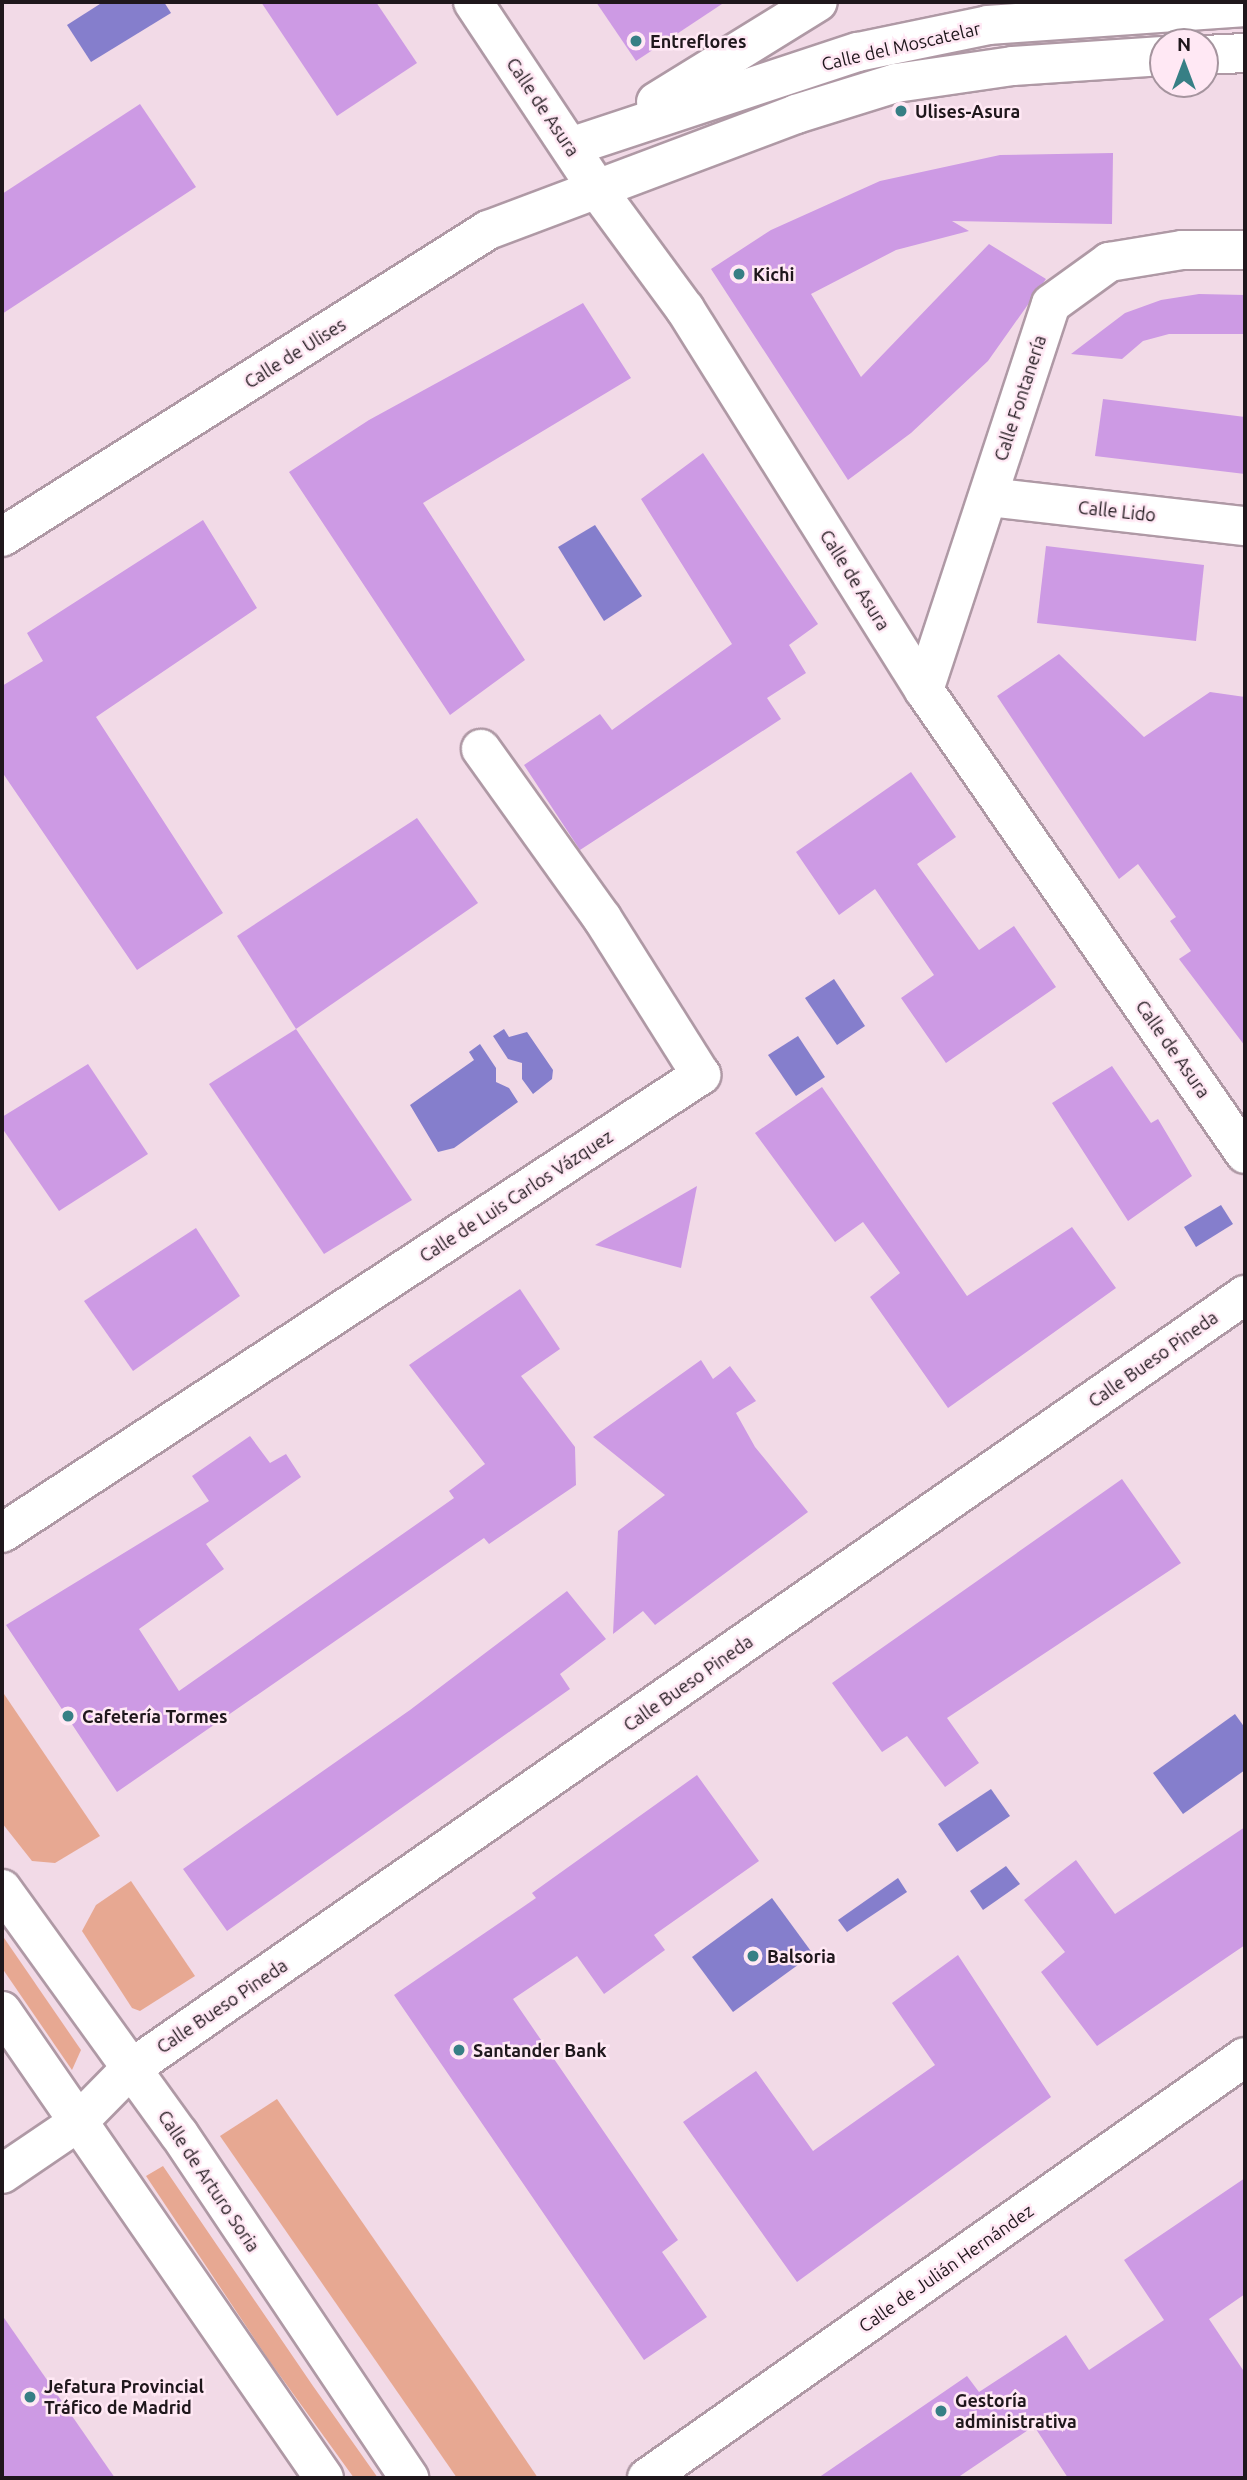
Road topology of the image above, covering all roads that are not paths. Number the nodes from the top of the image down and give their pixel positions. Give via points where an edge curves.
1 (473, 2) edge
2 (818, 2) edge
3 (1245, 7) edge
4 (1119, 8) edge
5 (1245, 53) edge
6 (1219, 54) edge
7 (1149, 57) edge
8 (570, 147) junction
9 (599, 192) junction
10 (1245, 250) edge
11 (989, 497) junction
12 (1245, 526) edge
13 (2, 537) edge
14 (924, 690) junction
15 (481, 749) dead end
16 (1245, 1154) edge
17 (1245, 1295) edge
18 (2, 1533) edge
19 (2, 1889) edge
20 (2, 2011) edge
21 (1245, 2057) edge
22 (130, 2070) junction
23 (77, 2123) junction
24 (2, 2174) edge
25 (324, 2478) edge
26 (409, 2478) edge
27 (647, 2478) edge

1 - 8 street, Calle de Asura
2 - 8 street via 683,88
3 - 4 street, Calle del Moscatelar
4 - 8 street, Calle del Moscatelar via 988,25 859,52
5 - 6 street
7 - 9 street, Calle del Moscatelar via 1013,66 896,83 710,145
8 - 9 street, Calle de Asura
9 - 13 street, Calle de Ulises via 488,230
9 - 14 street, Calle de Asura via 685,309
10 - 11 street, Calle Fontanería via 1182,250 1109,262 1051,304
11 - 12 street, Calle Lido
11 - 14 street, Calle Fontanería
14 - 16 street, Calle de Asura
15 - 18 street, Calle de Luis Carlos Vázquez via 602,918 701,1075
17 - 22 street, Calle Bueso Pineda
19 - 22 street, Calle de Arturo Soria
20 - 23 street
21 - 27 street, Calle de Julián Hernández
22 - 23 street, Calle Bueso Pineda
22 - 26 street, Calle de Arturo Soria via 179,2134
23 - 24 street, Calle Bueso Pineda
23 - 25 street via 119,2177

